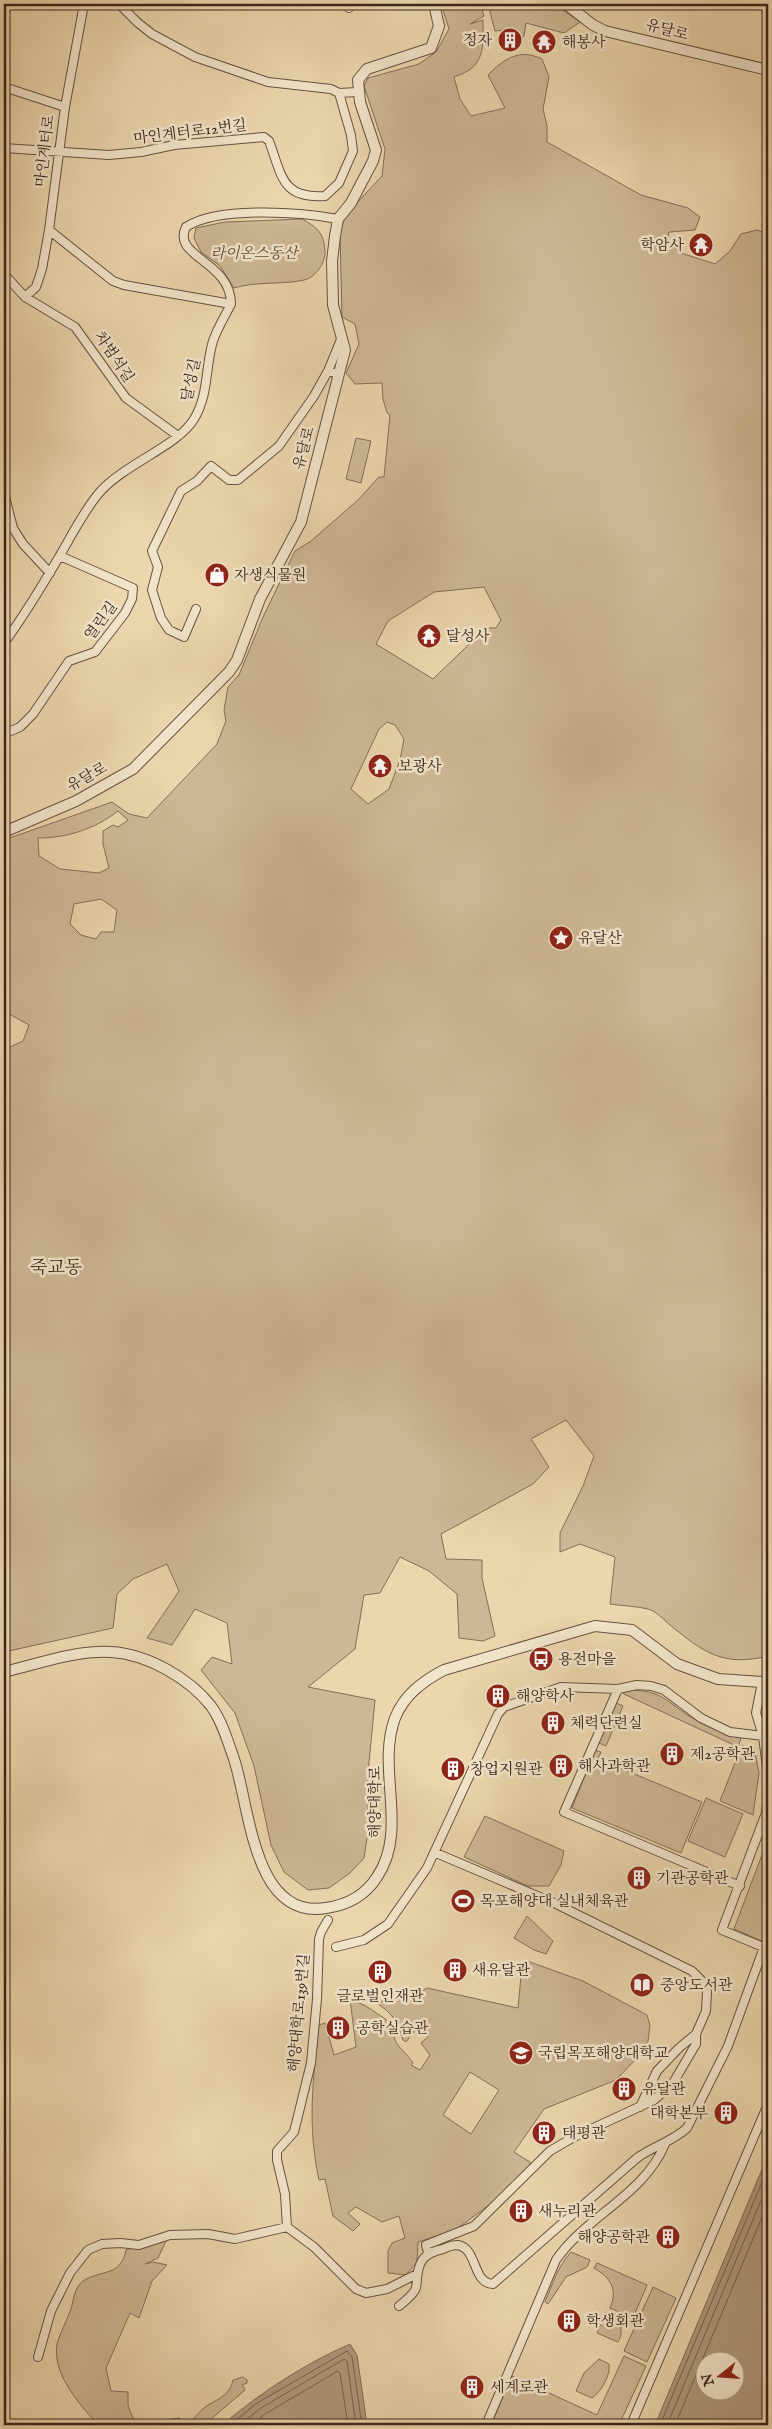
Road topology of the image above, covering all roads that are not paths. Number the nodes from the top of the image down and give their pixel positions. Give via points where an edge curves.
1 (84, 4) edge
2 (119, 4) edge
3 (434, 4) edge
4 (566, 4) edge
5 (768, 70) edge
6 (4, 87) edge
7 (357, 92) junction
8 (340, 94) junction
9 (65, 107) junction
10 (4, 148) edge
11 (59, 152) junction
12 (338, 219) junction
13 (50, 230) junction
14 (4, 274) edge
15 (24, 297) junction
16 (231, 304) junction
17 (342, 337) junction
18 (328, 371) junction
19 (339, 374) junction
20 (178, 436) junction
21 (4, 493) edge
22 (60, 556) junction
23 (50, 573) junction
24 (196, 609) dead end
25 (4, 643) edge
26 (4, 734) edge
27 (4, 832) edge
28 (4, 1672) edge
29 (765, 1681) edge
30 (618, 1689) junction
31 (762, 1736) junction
32 (768, 1776) edge
33 (768, 1794) edge
34 (436, 1854) junction
35 (740, 1886) junction
36 (328, 1920) dead end
37 (336, 1947) dead end
38 (766, 1948) edge
39 (696, 2034) junction
40 (768, 2104) edge
41 (640, 2107) junction
42 (665, 2144) junction
43 (287, 2226) junction
44 (428, 2252) junction
45 (418, 2274) junction
46 (399, 2306) dead end
47 (38, 2357) dead end
48 (486, 2425) edge
49 (631, 2425) edge

1 - 9 street, 마인계터로
2 - 8 street via 152,34 194,58 268,82 331,88
3 - 7 street via 439,26 431,48 367,69 358,80
4 - 5 street, 유달로 via 605,31
6 - 9 street
7 - 8 street
7 - 12 street, 유달로 via 373,137 375,156 351,203
8 - 11 street, 마인계터로12번길 via 353,151 339,183 325,196 289,190 267,138 174,145 116,155
9 - 11 street, 마인계터로
10 - 11 street
11 - 13 street, 마인계터로
12 - 16 street via 302,213 258,213 217,217 186,227 182,237 184,244 220,273 228,285
12 - 17 street, 유달로 via 332,261 333,305
13 - 15 street, 마인계터로 via 36,287
13 - 16 street via 113,281
14 - 15 street, 차범석길
15 - 20 street, 차범석길 via 75,327 126,398
16 - 20 street, 달성길 via 213,341 204,395 198,411
17 - 18 street
17 - 19 street, 유달로 via 345,350
18 - 19 street
18 - 24 street via 296,423 271,455 233,481 211,466 197,481 181,491 152,552 158,567 152,590 162,623 184,637
19 - 27 street, 유달로 via 301,522 260,598 237,660 229,672 133,769 76,801
20 - 22 street, 달성길 via 108,483 83,515
21 - 23 street via 13,528
22 - 23 street, 달성길
22 - 26 street, 열린길 via 133,588 132,599 95,652 70,661 33,714 20,727
23 - 25 street, 달성길
28 - 29 street, 해양대학로 via 68,1657 110,1652 129,1654 150,1662 192,1686 212,1707 228,1740 259,1860 270,1882 290,1904 306,1909 343,1904 364,1893 376,1880 388,1858 392,1834 390,1756 395,1718 412,1691 444,1670 595,1626 632,1630 676,1664 718,1678
29 - 31 street via 756,1713
30 - 31 street via 638,1685 664,1690 701,1718 730,1732
30 - 34 street via 557,1688 504,1707 498,1714
30 - 35 street via 564,1812
31 - 32 street
33 - 35 street via 766,1813
34 - 37 street via 388,1924 364,1940
34 - 39 street via 554,1903 692,1971 707,1992 706,2011
35 - 38 street via 722,1930
36 - 43 street, 해양대학로139번길 via 319,1939 311,2063 294,2132 277,2151
38 - 42 street via 728,2046 694,2117 688,2128
39 - 41 street via 657,2072
39 - 41 street via 696,2044 673,2083 654,2100
40 - 49 street
41 - 44 street via 550,2151 474,2226 426,2245
42 - 44 street via 652,2147 637,2158 493,2284 481,2279 466,2250 458,2245
42 - 48 street via 647,2172 566,2245 556,2260
43 - 45 street via 356,2288 366,2293 386,2289
43 - 47 street via 235,2239 208,2234 170,2235 139,2245 120,2242 88,2250 70,2272 51,2311
44 - 45 street
45 - 46 street via 415,2290

